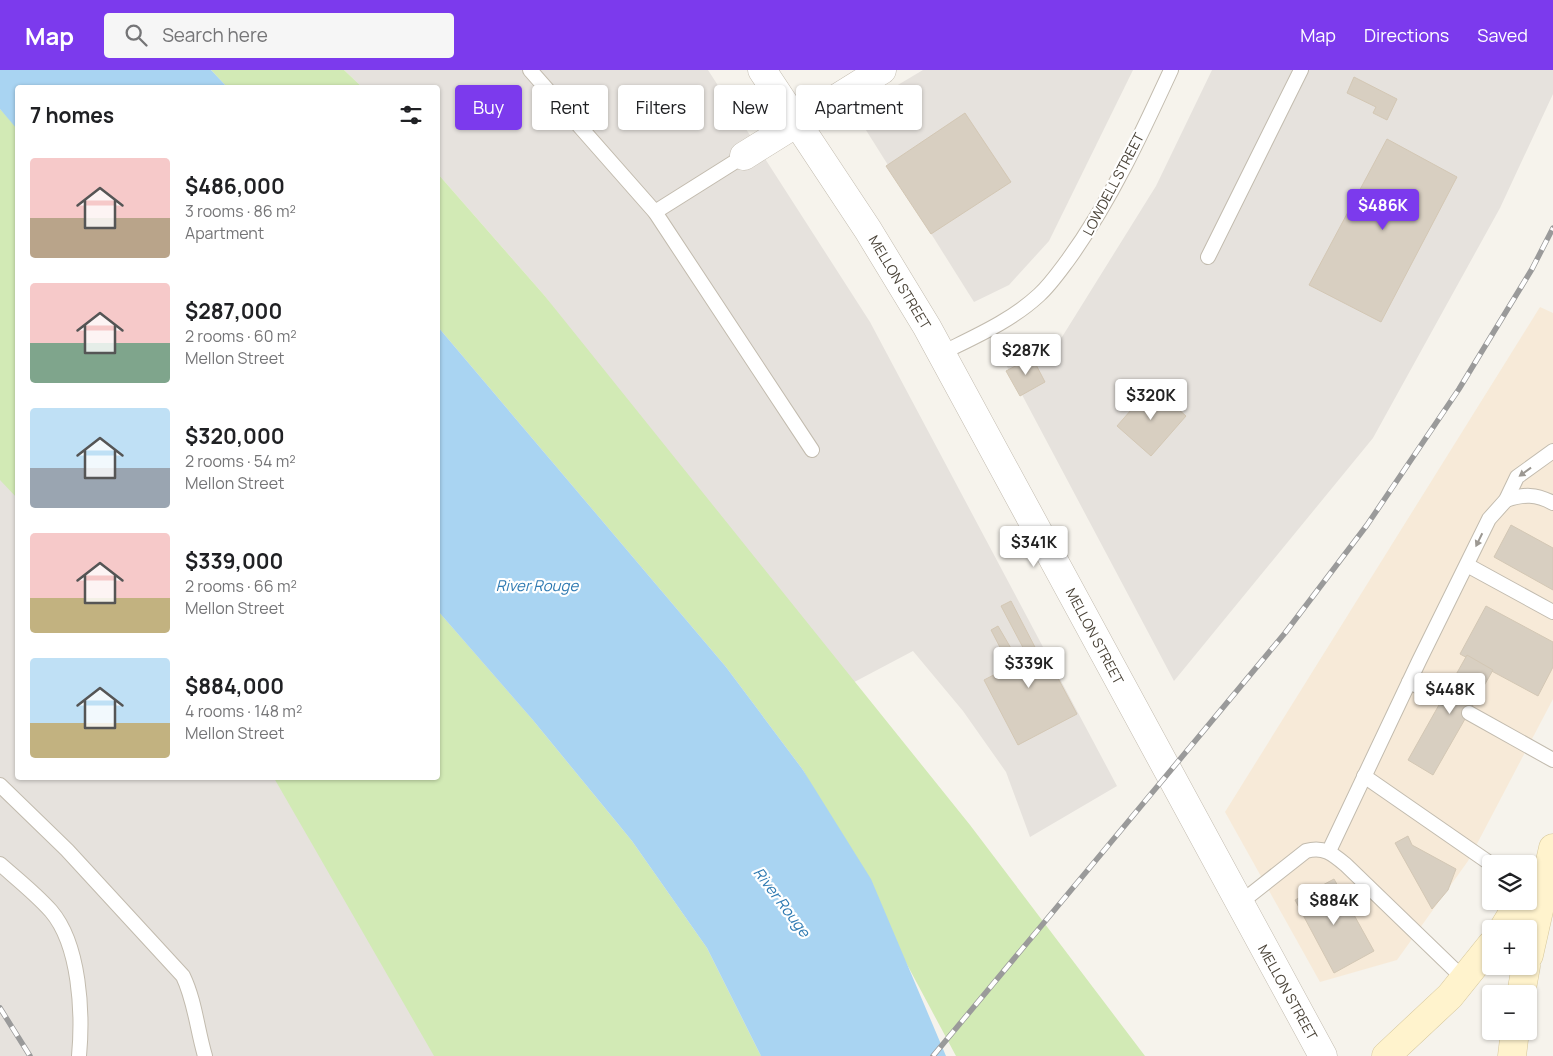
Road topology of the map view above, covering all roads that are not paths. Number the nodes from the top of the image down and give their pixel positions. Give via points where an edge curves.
1 (530, 70) edge
2 (762, 70) edge
3 (882, 70) edge
4 (1171, 70) edge
5 (1301, 70) edge
6 (857, 85) edge
7 (796, 121) edge
8 (796, 123) edge
9 (802, 130) edge
10 (744, 156) joint
11 (655, 212) junction
12 (1208, 257) dead end
13 (942, 353) junction
14 (812, 450) dead end
15 (1553, 451) edge
16 (1506, 500) junction
17 (1553, 504) edge
18 (1467, 565) junction
19 (1553, 612) edge
20 (1409, 682) junction
21 (1443, 698) dead end
22 (1468, 713) dead end
23 (1553, 760) edge
24 (1364, 776) junction
25 (0, 785) edge
26 (1553, 848) edge
27 (1328, 851) junction
28 (1482, 858) edge
29 (0, 864) edge
30 (1537, 874) edge
31 (1240, 903) junction
32 (1537, 920) edge
33 (1482, 956) edge
34 (1464, 979) junction
35 (1514, 1040) edge
36 (79, 1056) edge
37 (205, 1056) edge
38 (1323, 1056) edge
39 (1386, 1056) edge
40 (1512, 1056) edge

1 - 11 lane
2 - 7 street, MELLON STREET
3 - 6 street
4 - 13 lane, LOWDELL STREET via 1104,204 1058,272 1040,294 1005,321
5 - 12 lane
8 - 10 street
9 - 13 street, MELLON STREET via 868,230
10 - 11 lane
11 - 14 lane
13 - 31 street, MELLON STREET
15 -> 16 lane via 1518,477
16 - 17 lane via 1522,495 1540,496
16 -> 18 lane via 1490,519
18 - 19 lane
18 - 20 lane
20 - 21 lane
20 - 24 lane
22 - 23 lane
24 - 27 lane
24 - 28 lane
25 - 37 lane via 67,850 183,976 191,993
26 - 30 main road
26 - 32 main road
27 - 31 lane via 1316,848 1306,851
27 - 34 lane
29 - 36 lane via 52,912 64,933 78,977
31 - 38 street, MELLON STREET
33 - 34 main road
34 - 39 main road
35 - 40 main road

